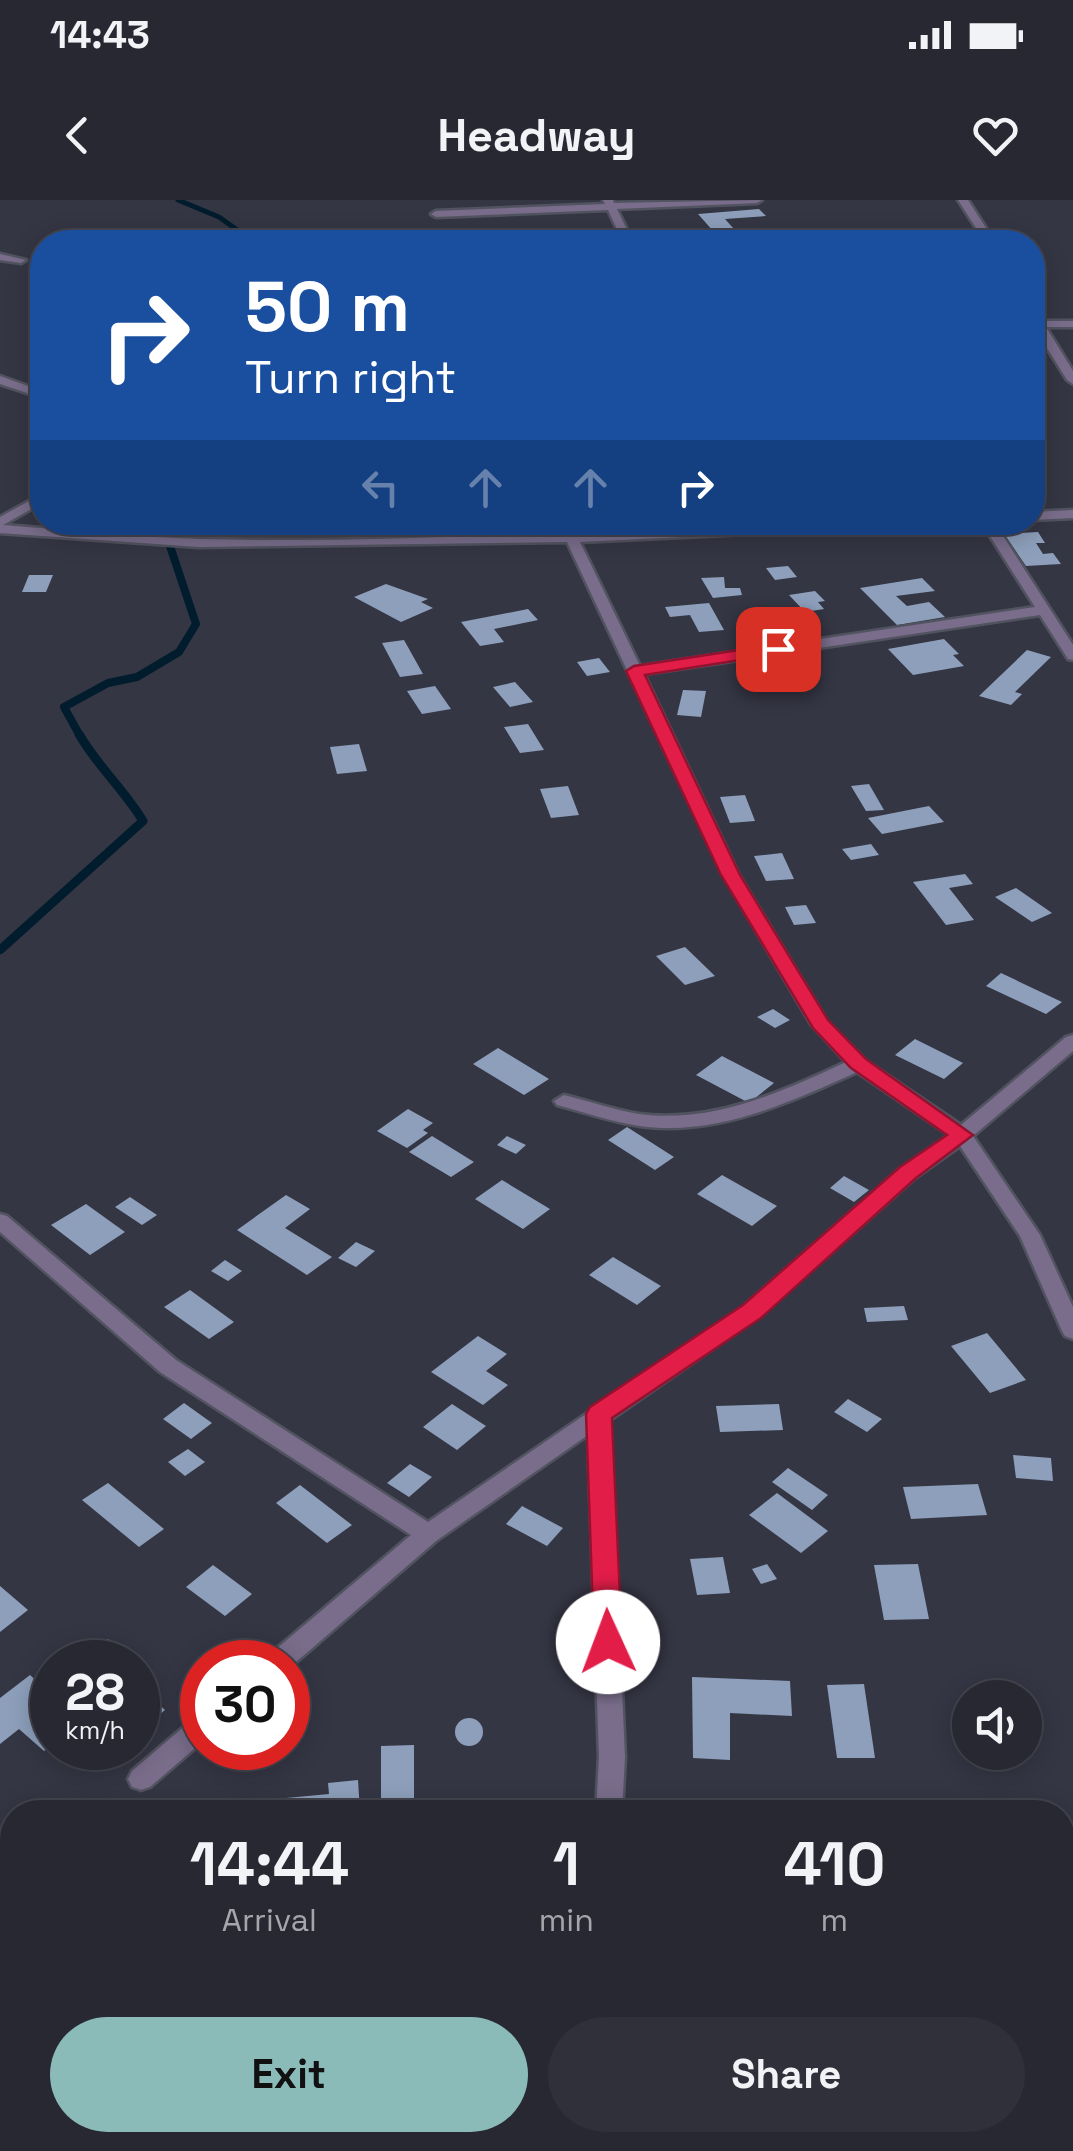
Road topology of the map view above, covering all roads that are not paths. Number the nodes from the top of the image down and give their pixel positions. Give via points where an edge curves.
1 (756, 200) edge
2 (962, 200) edge
3 (610, 203) edge
4 (436, 214) dead end
5 (622, 230) edge
6 (982, 230) edge
7 (0, 257) edge
8 (21, 260) dead end
9 (1045, 320) edge
10 (1073, 324) edge
11 (1045, 334) edge
12 (0, 380) edge
13 (1073, 380) edge
14 (30, 391) edge
15 (30, 506) edge
16 (1073, 514) edge
17 (1045, 515) edge
18 (0, 526) edge
19 (30, 529) edge
20 (83, 535) edge
21 (618, 535) edge
22 (996, 535) edge
23 (572, 538) junction
24 (1044, 610) junction
25 (1073, 656) edge
26 (634, 671) junction
27 (1073, 1041) edge
28 (858, 1064) junction
29 (564, 1101) dead end
30 (962, 1135) junction
31 (0, 1221) edge
32 (1073, 1332) edge
33 (599, 1414) junction
34 (428, 1534) junction
35 (304, 1640) edge
36 (180, 1746) edge
37 (141, 1780) dead end
38 (610, 1800) edge

1 - 3 street
2 - 6 street
3 - 4 street
3 - 5 street
7 - 8 street
9 - 10 street
11 - 13 street
12 - 14 street
15 - 18 street
16 - 17 street
18 - 19 street
20 - 23 street via 199,544
21 - 23 street
22 - 24 street
23 - 26 street
24 - 25 street
24 - 26 street
26 - 28 street via 731,875 820,1024
27 - 30 street
28 - 29 street via 702,1118 644,1120
28 - 30 street
30 - 32 street via 1030,1235
30 - 33 street via 908,1172 752,1312
31 - 34 street via 168,1366
33 - 34 street
33 - 38 street
34 - 35 street
36 - 37 street

